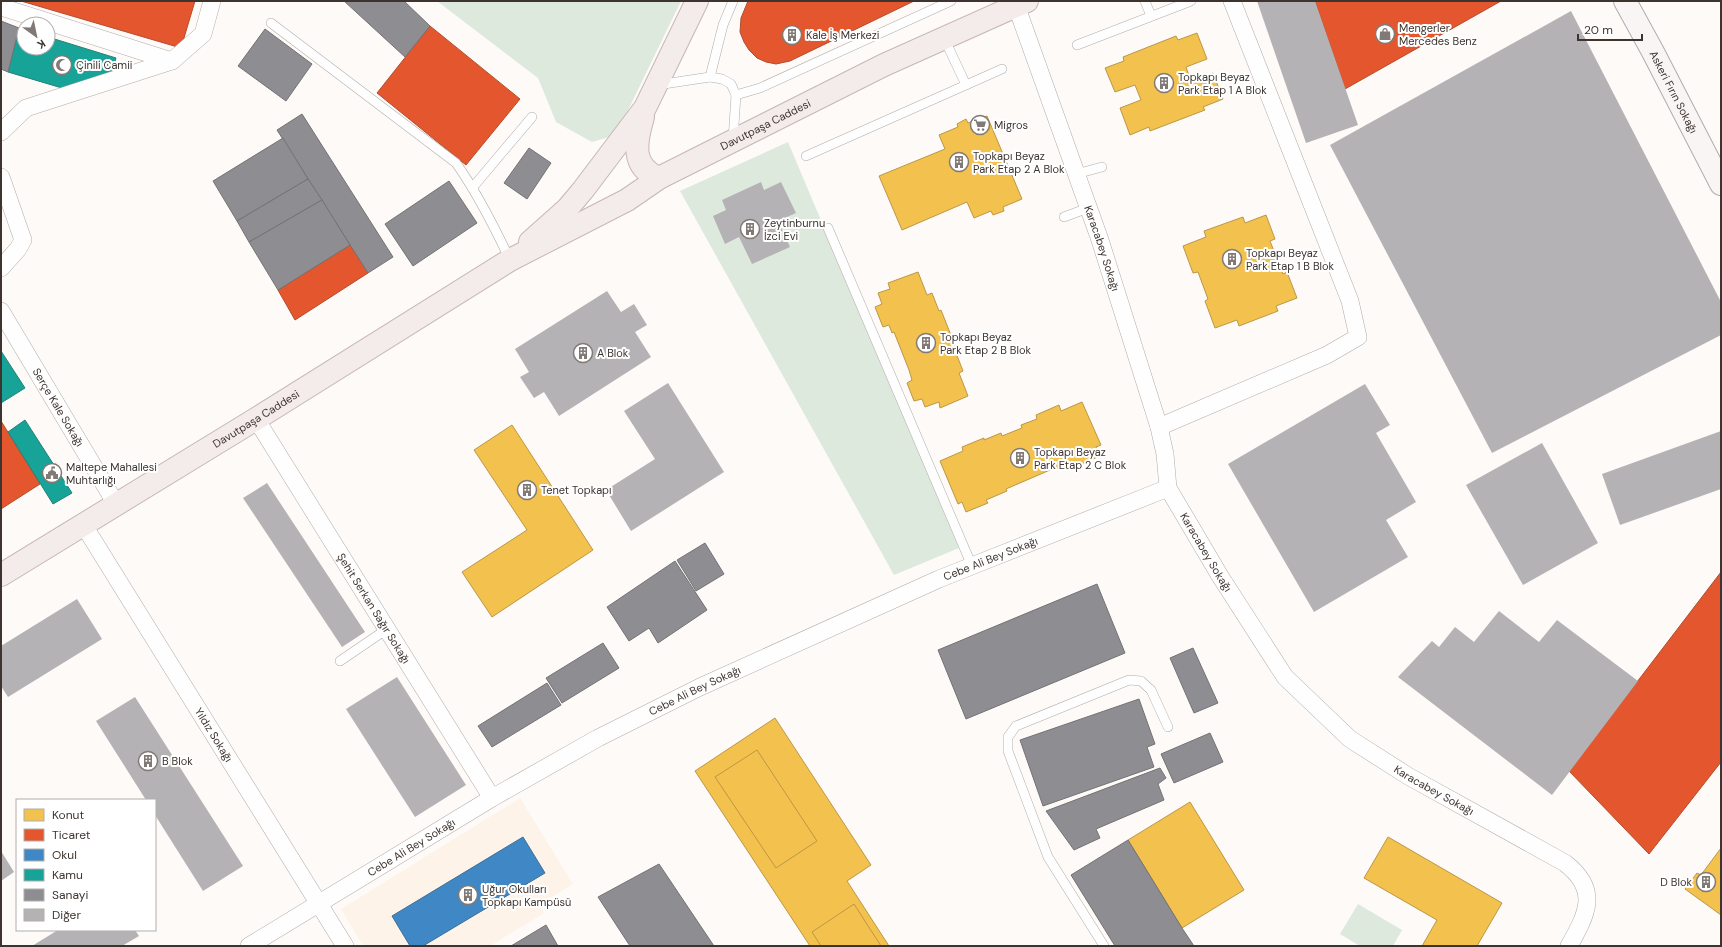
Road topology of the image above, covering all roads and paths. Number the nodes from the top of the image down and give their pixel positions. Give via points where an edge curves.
1 (212, 1) edge
2 (697, 1) edge
3 (733, 1) edge
4 (951, 1) edge
5 (1145, 1) edge
6 (1191, 1) edge
7 (1232, 1) edge
8 (1625, 1) edge
9 (1021, 3) edge
10 (1, 7) edge
11 (1151, 16) junction
12 (271, 24) dead end
13 (944, 38) junction
14 (1077, 44) dead end
15 (172, 61) junction
16 (1002, 69) dead end
17 (710, 77) junction
18 (966, 85) junction
19 (656, 86) junction
20 (736, 95) junction
21 (645, 108) junction
22 (532, 117) dead end
23 (1, 132) edge
24 (733, 141) junction
25 (806, 156) dead end
26 (1102, 167) dead end
27 (1076, 174) junction
28 (1, 177) edge
29 (659, 178) junction
30 (1721, 184) edge
31 (473, 187) junction
32 (1088, 208) junction
33 (1064, 217) dead end
34 (828, 228) dead end
35 (510, 260) junction
36 (1, 268) edge
37 (1, 311) edge
38 (256, 419) junction
39 (1159, 427) junction
40 (1168, 488) junction
41 (116, 504) junction
42 (83, 524) junction
43 (972, 566) junction
44 (1, 575) edge
45 (387, 629) junction
46 (340, 661) dead end
47 (1168, 727) dead end
48 (492, 798) junction
49 (318, 904) junction
50 (249, 946) edge
51 (345, 946) edge
52 (1104, 946) edge
53 (1568, 946) edge

1 - 15 street via 203,34
2 - 19 main road, Davutpaşa Caddesi
3 - 17 lane via 723,25
4 - 20 lane via 760,88
5 - 11 lane
6 - 11 lane
7 - 39 street via 1350,301 1358,337 1327,355
8 - 30 street, Askeri Fırın Sokağı
9 - 13 main road, Davutpaşa Caddesi
9 - 27 street, Karacabey Sokağı
10 - 15 street
11 - 14 lane
12 - 31 lane via 456,163
13 - 18 lane
13 - 24 main road, Davutpaşa Caddesi
15 - 23 street via 26,108
16 - 18 lane
17 - 19 lane
17 - 20 lane via 731,84
18 - 25 lane
19 - 21 main road, Davutpaşa Caddesi
20 - 24 lane
21 - 29 main road via 636,147 637,154 646,170
21 - 35 main road, Davutpaşa Caddesi via 602,167 566,209
22 - 31 lane
24 - 29 main road, Davutpaşa Caddesi
26 - 27 lane
27 - 32 street, Karacabey Sokağı
28 - 36 street via 23,240
29 - 35 main road, Davutpaşa Caddesi via 627,200
31 - 35 lane
32 - 33 lane
32 - 39 street, Karacabey Sokağı
34 - 43 lane
35 - 38 main road, Davutpaşa Caddesi
37 - 41 street, Serçe Kale Sokağı
38 - 41 main road, Davutpaşa Caddesi
38 - 45 street, Şehit Serkan Sağır Sokağı
39 - 40 street, Karacabey Sokağı
40 - 43 street, Cebe Ali Bey Sokağı
40 - 53 street, Karacabey Sokağı via 1220,576 1285,677 1350,739 1408,776 1565,863 1579,876 1587,896 1586,908 1583,922
41 - 42 main road, Davutpaşa Caddesi
42 - 44 main road, Davutpaşa Caddesi
42 - 49 street, Yıldız Sokağı
43 - 48 street, Cebe Ali Bey Sokağı via 700,687 598,738
45 - 46 lane
45 - 48 street, Şehit Serkan Sağır Sokağı
47 - 52 lane via 1150,690 1141,681 1129,680 1016,726 1008,737 1008,751 1048,857
48 - 49 street, Cebe Ali Bey Sokağı
49 - 50 street, Cebe Ali Bey Sokağı
49 - 51 street, Yıldız Sokağı

